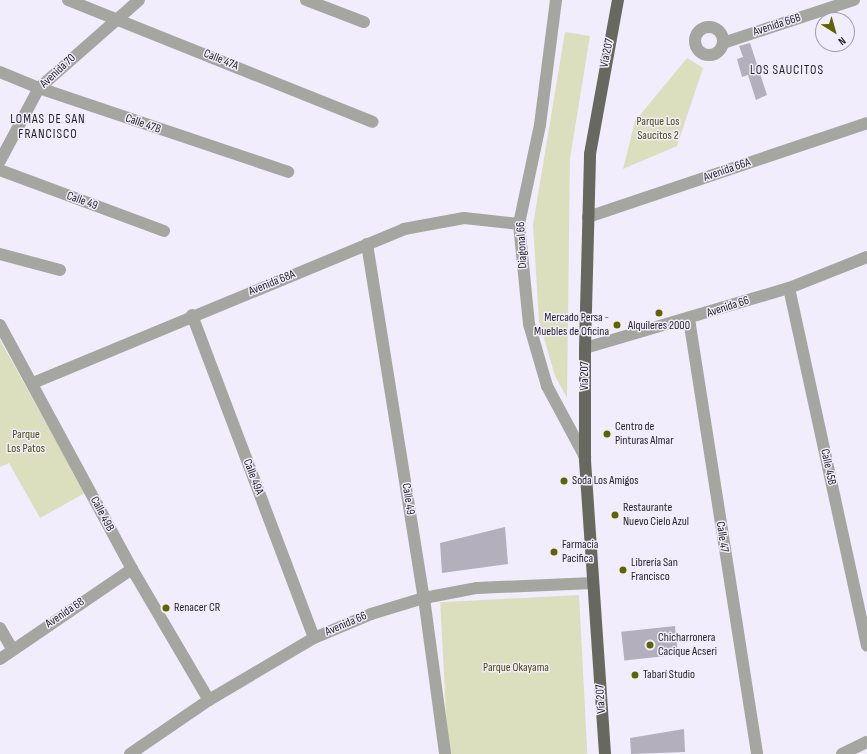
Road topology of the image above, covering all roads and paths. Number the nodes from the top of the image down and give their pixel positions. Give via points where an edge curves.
1 (68, 0) edge
2 (139, 0) edge
3 (306, 0) edge
4 (556, 0) edge
5 (618, 0) edge
6 (854, 0) edge
7 (117, 18) junction
8 (364, 22) dead end
9 (723, 42) dead end
10 (0, 72) edge
11 (39, 88) junction
12 (373, 122) dead end
13 (867, 123) edge
14 (0, 161) edge
15 (0, 170) edge
16 (288, 172) dead end
17 (588, 217) junction
18 (519, 224) junction
19 (164, 231) dead end
20 (367, 244) junction
21 (0, 254) edge
22 (867, 257) edge
23 (60, 270) dead end
24 (789, 288) junction
25 (192, 315) junction
26 (690, 320) junction
27 (0, 325) edge
28 (585, 348) junction
29 (33, 383) junction
30 (585, 457) junction
31 (132, 569) junction
32 (593, 583) junction
33 (424, 598) junction
34 (0, 628) edge
35 (314, 638) junction
36 (867, 646) edge
37 (12, 649) junction
38 (0, 659) edge
39 (209, 700) junction
40 (867, 742) edge
41 (130, 754) edge
42 (445, 754) edge
43 (605, 754) edge
44 (757, 754) edge
45 (842, 754) edge

1 - 7 street, Calle 47A
2 - 7 street, Avenida 70
3 - 8 street
4 - 18 street, Diagonal 66 via 540,125
5 - 17 main road, Vía 207 via 590,154
6 - 9 street, Avenida 66B
7 - 11 street, Avenida 70
7 - 12 street, Calle 47A
10 - 11 street, Calle 47B
11 - 14 street, Avenida 70
11 - 16 street, Calle 47B
13 - 17 street, Avenida 66A
15 - 19 street, Calle 49
17 - 28 main road, Vía 207
18 - 20 street, Avenida 68A via 464,218 404,229
18 - 30 street, Diagonal 66 via 529,324 547,386
20 - 25 street, Avenida 68A
20 - 33 street, Calle 49
21 - 23 street
22 - 24 street, Avenida 66
24 - 26 street, Avenida 66
24 - 36 street, Calle 45B
25 - 29 street, Avenida 68A
25 - 35 street, Calle 49A
26 - 28 street, Avenida 66
26 - 44 street, Calle 47
27 - 29 street, Calle 49B
28 - 30 main road, Vía 207
29 - 31 street, Calle 49B
30 - 32 main road, Vía 207
31 - 37 street, Avenida 68
31 - 39 street, Calle 49B
32 - 33 street, Avenida 66 via 477,588
32 - 43 main road, Vía 207
33 - 35 street, Avenida 66 via 371,614
33 - 42 street, Calle 49
34 - 37 street
35 - 39 street, Avenida 66
37 - 38 street, Avenida 68
39 - 41 street, Avenida 66
40 - 45 street

